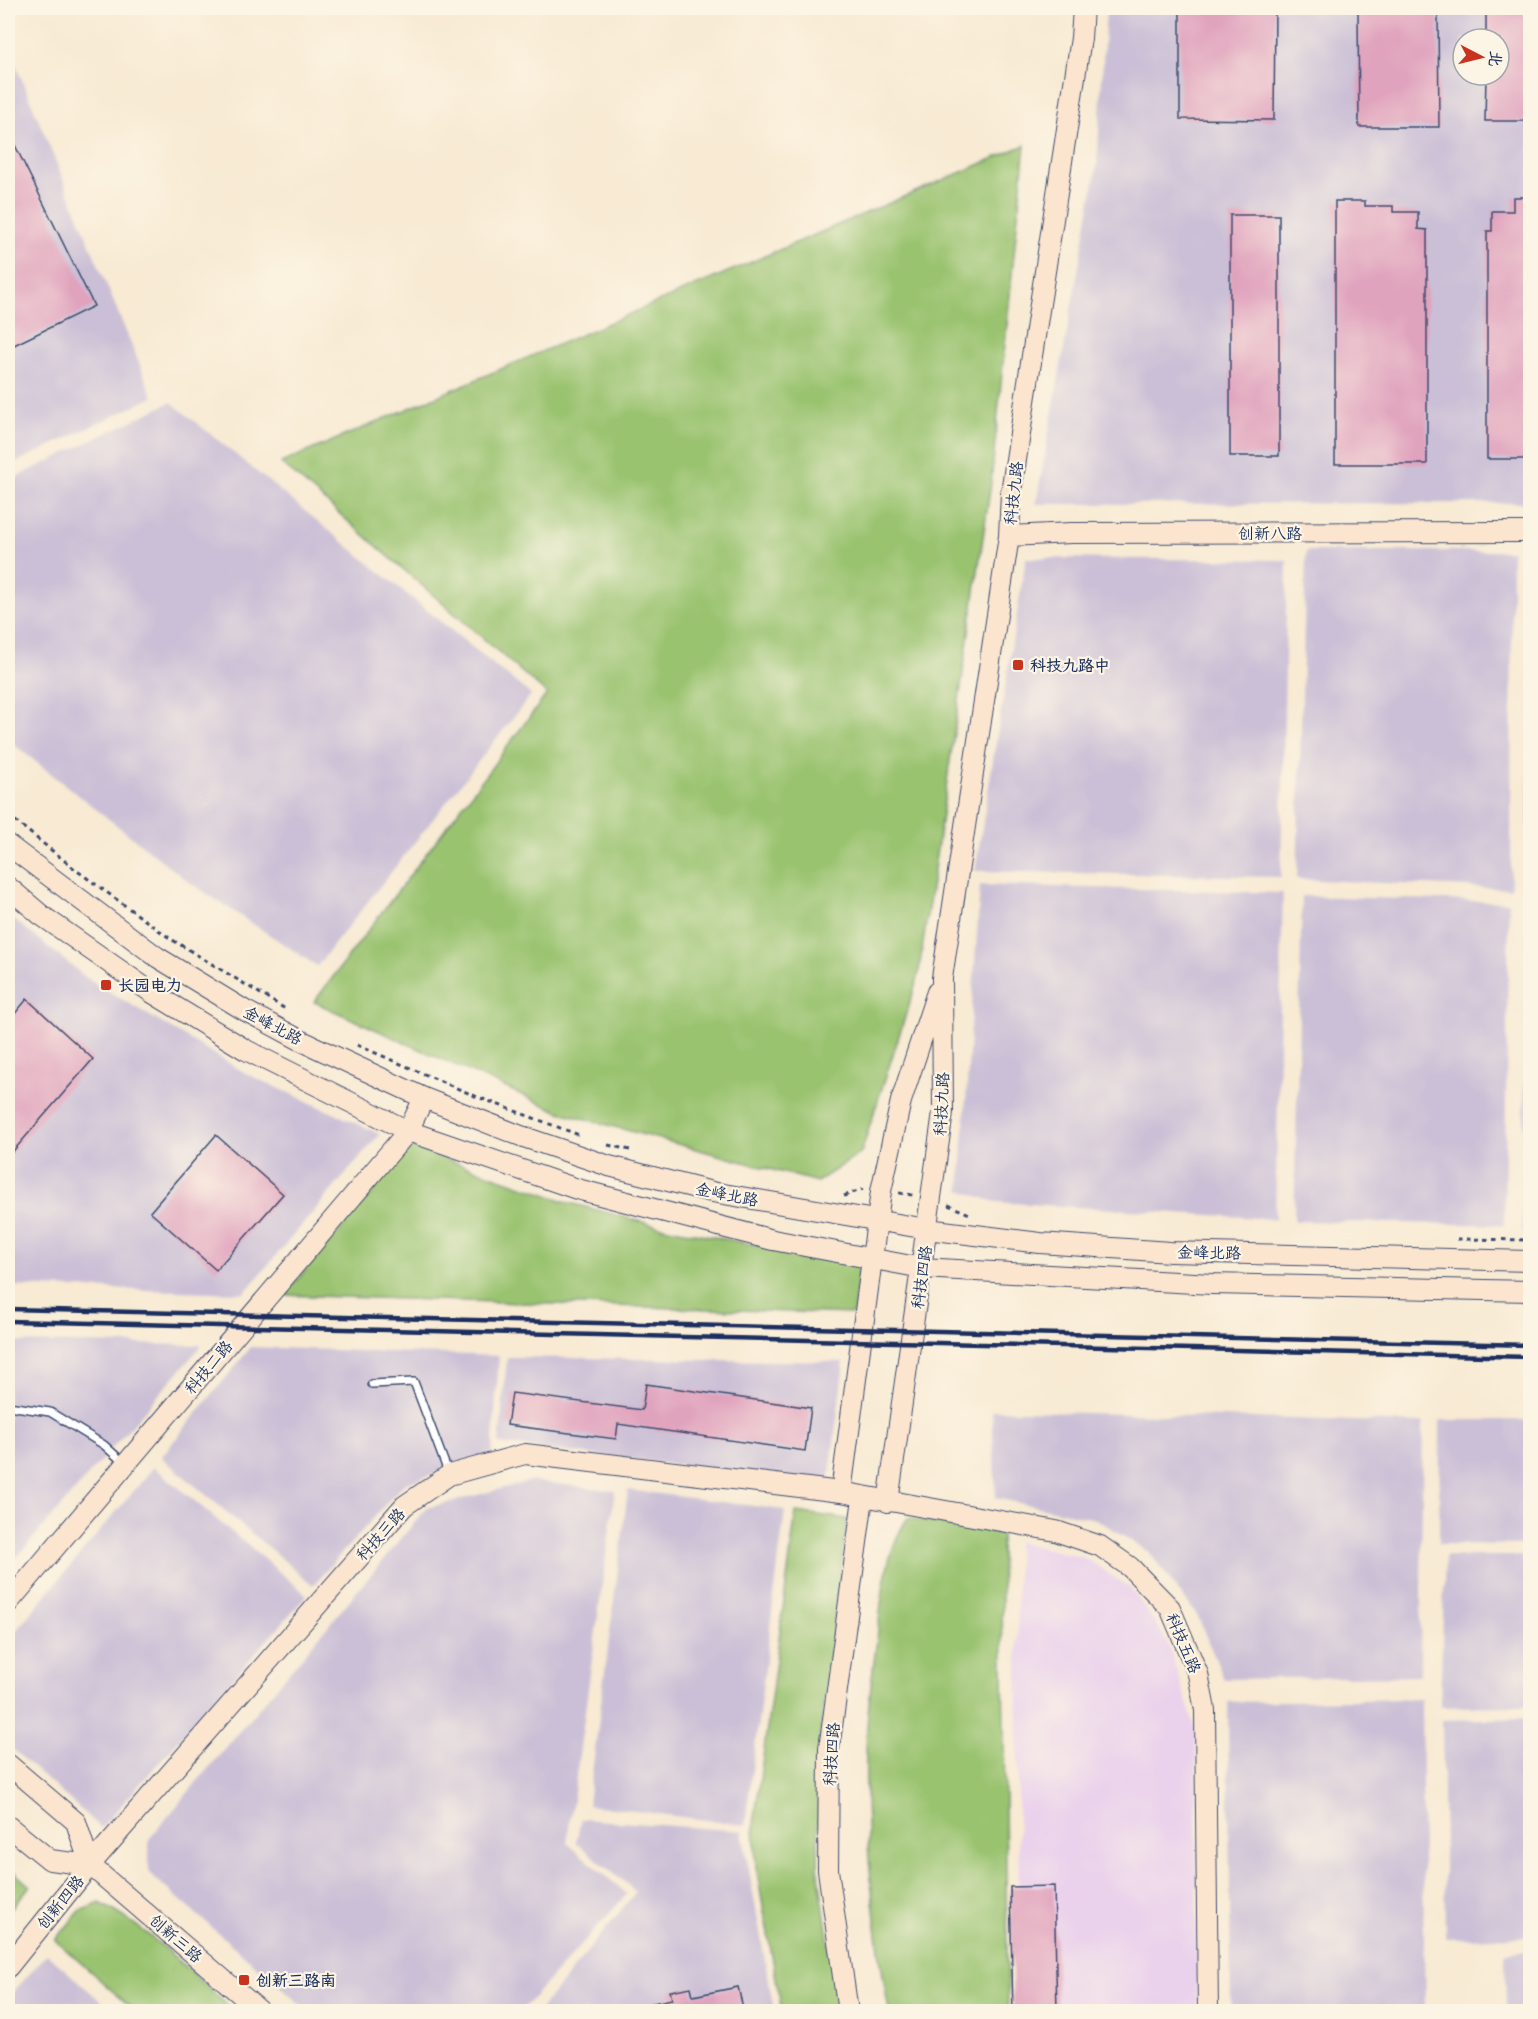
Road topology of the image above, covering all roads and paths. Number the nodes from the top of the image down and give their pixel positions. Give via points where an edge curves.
1 (1083, 8) edge
2 (1530, 532) edge
3 (1009, 536) junction
4 (8, 815) edge
5 (8, 845) edge
6 (8, 887) edge
7 (942, 978) junction
8 (287, 1010) dead end
9 (349, 1041) dead end
10 (424, 1098) junction
11 (408, 1131) junction
12 (581, 1135) dead end
13 (602, 1143) dead end
14 (636, 1152) dead end
15 (881, 1191) junction
16 (932, 1198) junction
17 (836, 1199) dead end
18 (975, 1216) dead end
19 (878, 1221) junction
20 (927, 1229) junction
21 (1449, 1239) dead end
22 (1530, 1240) edge
23 (871, 1259) junction
24 (1530, 1261) edge
25 (922, 1268) junction
26 (1530, 1291) edge
27 (372, 1384) dead end
28 (8, 1406) edge
29 (125, 1464) junction
30 (449, 1475) junction
31 (841, 1492) junction
32 (863, 1498) junction
33 (888, 1502) junction
34 (8, 1603) edge
35 (8, 1764) edge
36 (8, 1826) edge
37 (90, 1865) junction
38 (8, 1967) edge
39 (261, 2012) edge
40 (848, 2012) edge
41 (1208, 2012) edge

1 - 3 street, 科技九路 via 1011,492
2 - 3 street, 创新八路
3 - 7 street, 科技九路
4 - 8 path via 171,939
5 - 10 street, 金峰北路 via 110,924 195,981 302,1041
6 - 11 street, 金峰北路 via 151,992 246,1050
7 - 15 street, 科技九路 via 901,1101
7 - 16 street, 科技九路 via 943,1112
9 - 12 path via 475,1096
10 - 11 street, 科技二路
10 - 19 street, 金峰北路 via 609,1166 712,1192
11 - 23 street, 金峰北路 via 577,1189 773,1240
11 - 29 street, 科技二路
13 - 14 path
15 - 16 path
15 - 17 path via 862,1188
15 - 19 street, 科技九路
16 - 18 path
16 - 20 street, 科技九路
19 - 20 street, 金峰北路
19 - 23 street
20 - 24 street, 金峰北路 via 1040,1243 1170,1252
20 - 25 street, 科技四路
21 - 22 path
23 - 25 street, 金峰北路
23 - 31 street
25 - 26 street, 金峰北路 via 1212,1284
25 - 33 street, 科技四路
27 - 30 lane via 414,1382
28 - 29 lane via 50,1412 104,1445
29 - 34 street, 科技二路
30 - 31 street, 科技三路 via 525,1454
30 - 37 street, 科技三路 via 404,1506
31 - 32 street, 科技三路
32 - 33 street, 科技五路
32 - 40 street, 科技四路 via 829,1749 828,1870
33 - 41 street, 科技五路 via 1056,1532 1100,1546 1130,1567 1170,1608 1198,1674 1205,1710
35 - 37 street via 76,1822
36 - 37 street via 50,1860
37 - 38 street, 创新四路
37 - 39 street, 创新三路

